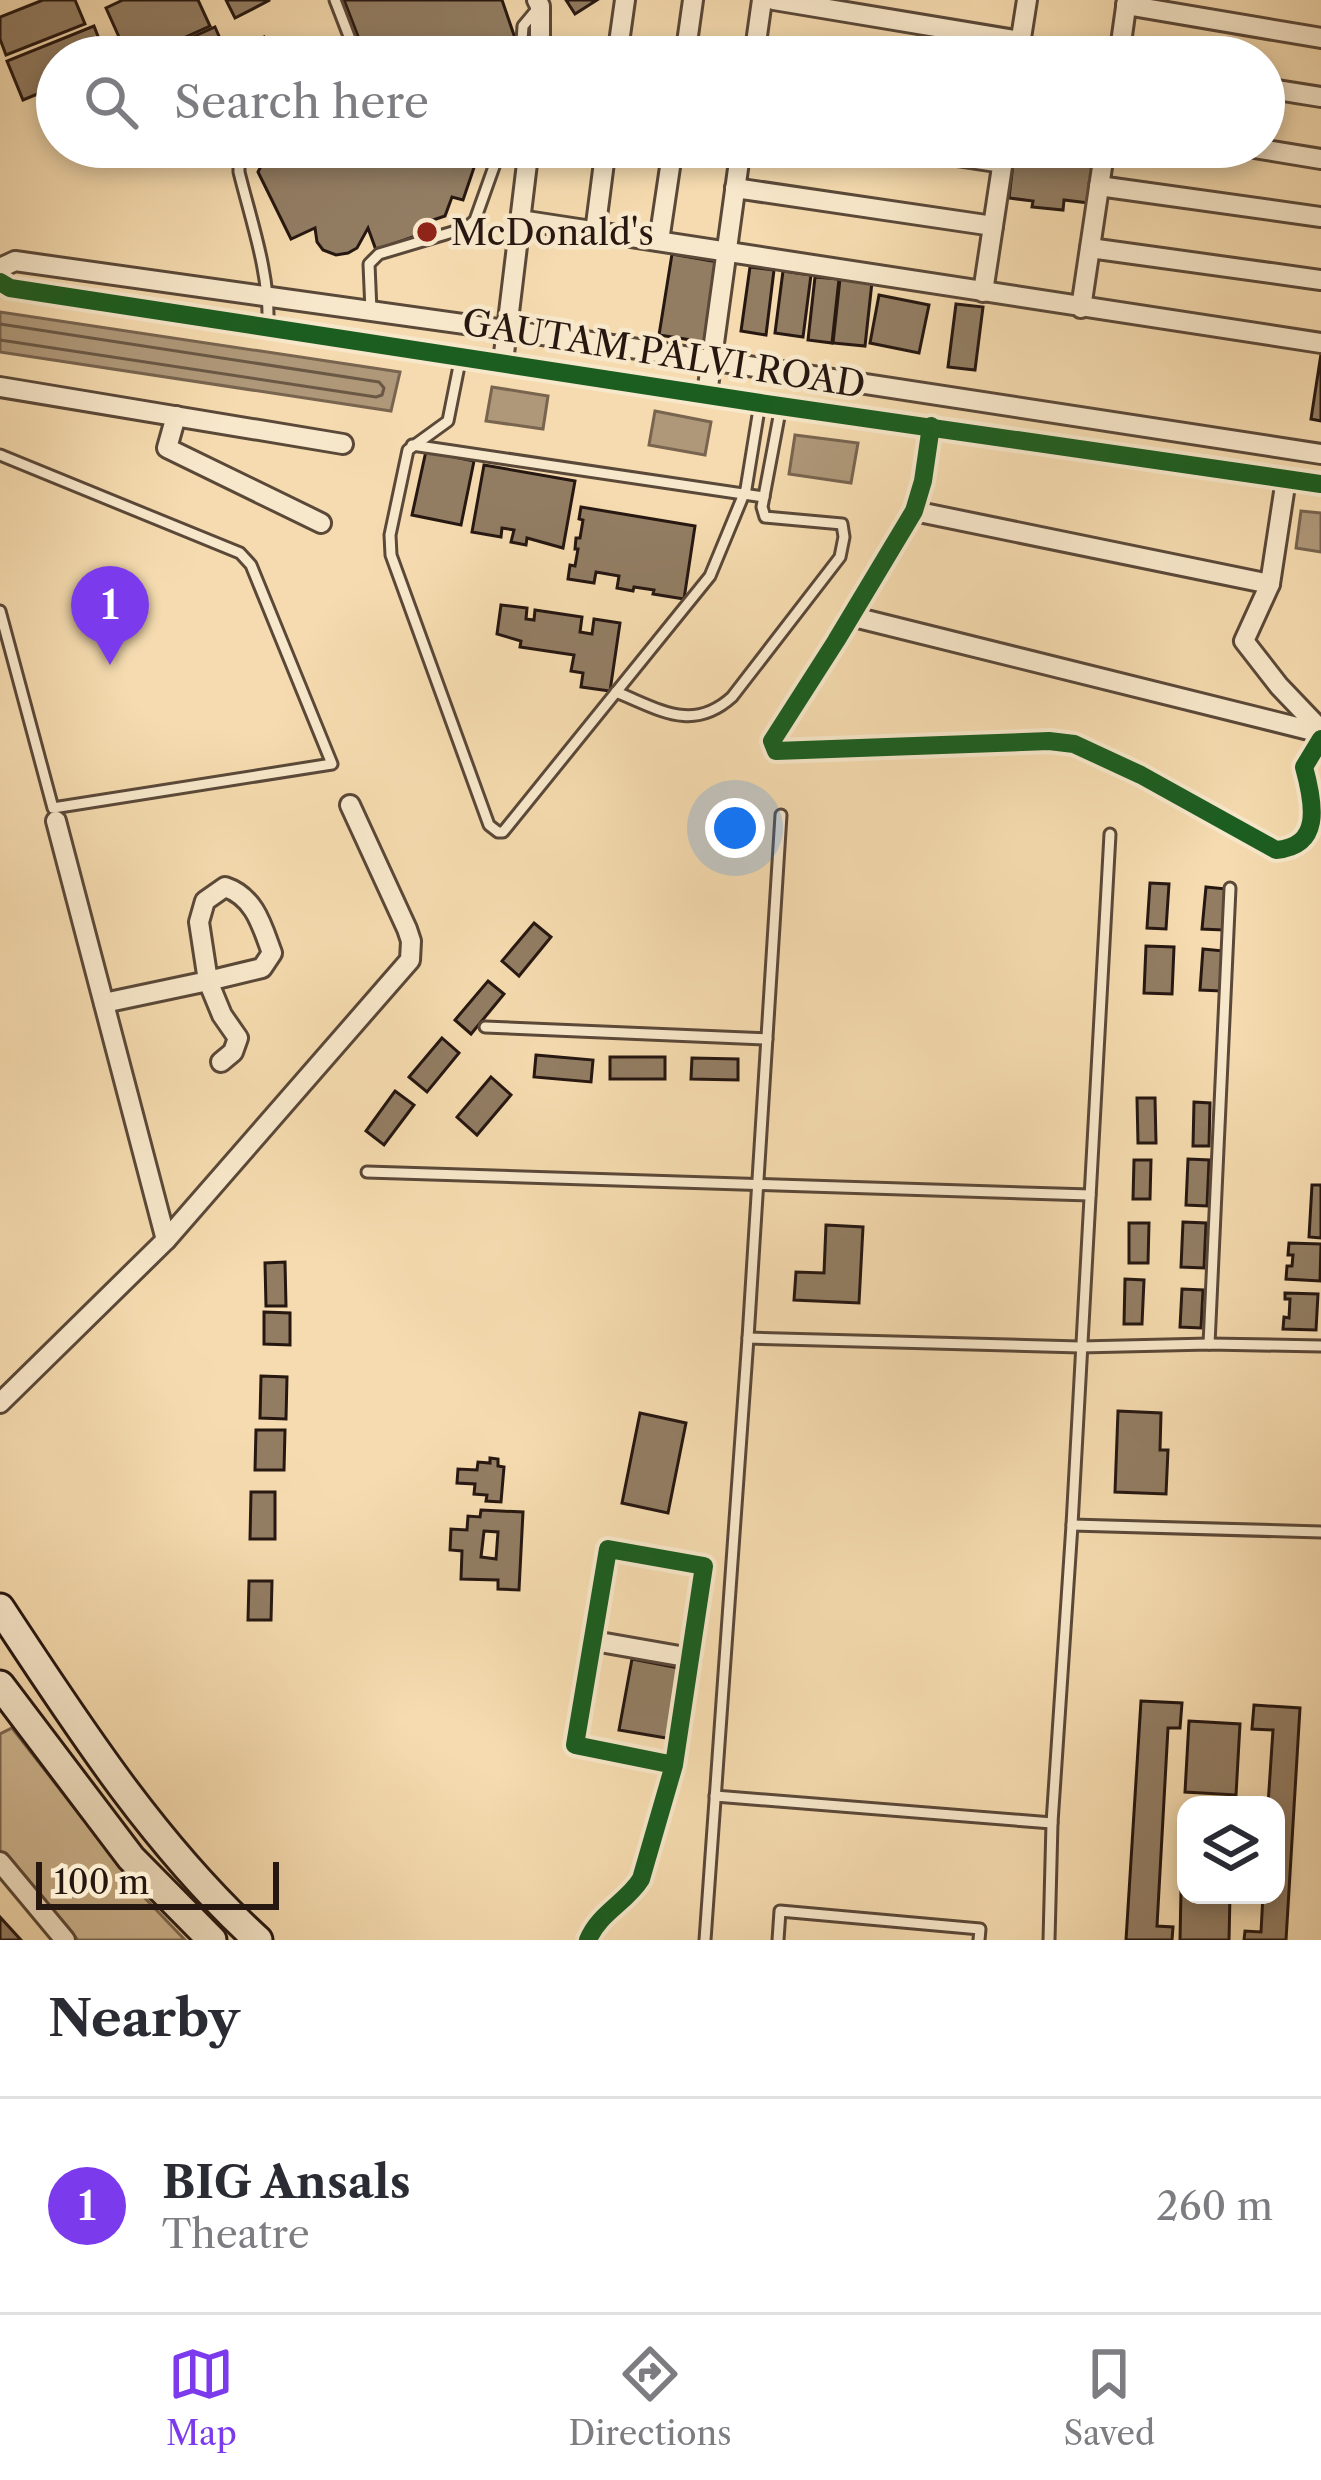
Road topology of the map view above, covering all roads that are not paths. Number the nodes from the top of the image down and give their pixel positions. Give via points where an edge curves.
1 (335, 0) edge
2 (625, 0) edge
3 (693, 0) edge
4 (762, 0) edge
5 (774, 0) edge
6 (1027, 0) edge
7 (539, 3) edge
8 (1127, 3) edge
9 (349, 36) edge
10 (522, 36) edge
11 (540, 36) edge
12 (620, 36) edge
13 (689, 36) edge
14 (757, 36) edge
15 (955, 36) edge
16 (1022, 36) edge
17 (1122, 36) edge
18 (1321, 38) edge
19 (1285, 91) edge
20 (1321, 97) edge
21 (1285, 153) edge
22 (1321, 159) edge
23 (239, 168) edge
24 (494, 168) edge
25 (526, 168) edge
26 (603, 168) edge
27 (670, 168) edge
28 (738, 168) edge
29 (1002, 168) edge
30 (1102, 168) edge
31 (1099, 186) junction
32 (735, 188) junction
33 (1321, 218) edge
34 (520, 220) junction
35 (993, 226) junction
36 (595, 232) junction
37 (659, 242) junction
38 (1090, 248) junction
39 (725, 252) junction
40 (0, 268) edge
41 (1321, 280) edge
42 (0, 282) edge
43 (983, 292) junction
44 (269, 295) junction
45 (1081, 308) junction
46 (371, 311) junction
47 (268, 327) junction
48 (507, 330) junction
49 (1321, 343) edge
50 (460, 356) junction
51 (711, 360) junction
52 (502, 362) junction
53 (0, 387) edge
54 (706, 394) junction
55 (760, 403) junction
56 (781, 406) junction
57 (176, 416) junction
58 (931, 426) junction
59 (343, 444) dead end
60 (412, 445) junction
61 (1321, 454) edge
62 (0, 455) edge
63 (1286, 478) junction
64 (1321, 484) edge
65 (744, 494) junction
66 (764, 497) junction
67 (914, 511) junction
68 (321, 523) dead end
69 (1270, 584) junction
70 (0, 611) edge
71 (850, 616) junction
72 (616, 692) junction
73 (1321, 734) edge
74 (350, 805) dead end
75 (781, 814) dead end
76 (56, 820) dead end
77 (1110, 834) dead end
78 (1230, 888) dead end
79 (208, 981) junction
80 (104, 1003) junction
81 (485, 1027) dead end
82 (767, 1039) junction
83 (221, 1062) dead end
84 (367, 1172) dead end
85 (758, 1184) junction
86 (1090, 1195) junction
87 (166, 1240) junction
88 (748, 1338) junction
89 (1209, 1344) junction
90 (1321, 1346) edge
91 (1080, 1347) junction
92 (0, 1403) edge
93 (1072, 1525) junction
94 (1321, 1532) edge
95 (0, 1608) edge
96 (594, 1641) junction
97 (691, 1658) junction
98 (2, 1694) edge
99 (674, 1765) junction
100 (715, 1796) junction
101 (132, 1800) junction
102 (1052, 1823) junction
103 (105, 1824) junction
104 (0, 1862) edge
105 (65, 1940) edge
106 (212, 1940) edge
107 (258, 1940) edge
108 (589, 1940) edge
109 (705, 1940) edge
110 (778, 1940) edge
111 (980, 1940) edge
112 (1048, 1940) edge

1 - 9 lane
2 - 12 street
3 - 13 street
4 - 14 street
5 - 15 street
6 - 16 street
7 - 10 lane
7 - 11 street
8 - 17 street
8 - 18 street
19 - 20 street
21 - 22 street
23 - 44 lane
24 - 46 lane via 466,228 373,259
25 - 34 street
26 - 36 street
27 - 37 street
28 - 32 street
29 - 35 street
30 - 31 street
31 - 33 street
31 - 38 street
32 - 35 street
32 - 39 street
34 - 36 street
34 - 48 street
35 - 43 street
36 - 37 street
37 - 39 street
38 - 41 street
38 - 45 street
39 - 43 street
39 - 51 street
40 - 44 street, GAUTAM PALVI ROAD via 15,261
42 - 47 street, GAUTAM PALVI ROAD
43 - 45 street
44 - 46 street, GAUTAM PALVI ROAD
44 - 47 lane
45 - 49 street
46 - 48 street, GAUTAM PALVI ROAD
47 - 50 street, GAUTAM PALVI ROAD
48 - 51 street, GAUTAM PALVI ROAD
48 - 52 street
50 - 52 street, GAUTAM PALVI ROAD
50 - 60 lane via 448,421
51 - 54 street
51 - 61 street, GAUTAM PALVI ROAD
52 - 54 street, GAUTAM PALVI ROAD
53 - 57 street
54 - 55 street, GAUTAM PALVI ROAD
55 - 56 street, GAUTAM PALVI ROAD
55 - 65 lane
56 - 58 street, GAUTAM PALVI ROAD
56 - 66 lane
57 - 59 street
57 - 68 street via 167,448
58 - 63 street, GAUTAM PALVI ROAD
58 - 67 street
60 - 65 lane
60 - 72 lane via 391,556 493,829 503,832
62 - 70 lane via 240,553 332,764 53,808
63 - 64 street, GAUTAM PALVI ROAD
63 - 69 street
65 - 66 lane
65 - 72 lane via 710,576
66 - 72 lane via 765,517 842,524 840,557 721,708 682,718
67 - 69 street
67 - 71 street
69 - 73 street via 1244,641
71 - 73 street
71 - 73 street via 772,741 776,752 1074,744 1276,850 1308,842 1315,831 1304,767
74 - 87 street via 407,928 410,960
75 - 82 lane
76 - 80 street
77 - 86 lane
78 - 89 lane
79 - 79 street via 199,922 205,901 225,887 259,915 272,953 262,968
79 - 80 street
79 - 83 street via 238,1038
80 - 87 street
81 - 82 lane
82 - 85 lane
84 - 85 lane
85 - 86 lane
85 - 88 lane
86 - 91 lane
87 - 92 street
88 - 91 lane
88 - 100 lane
89 - 90 lane
89 - 91 lane
91 - 93 lane
93 - 94 lane
93 - 102 lane
95 - 101 main road
96 - 97 street
96 - 97 street via 608,1549 704,1566
96 - 99 street via 575,1745
97 - 99 street
98 - 103 main road
99 - 108 street via 641,1879
100 - 102 lane
100 - 109 lane
101 - 103 main road
101 - 107 main road
102 - 112 lane
103 - 106 main road
104 - 105 street
110 - 111 lane via 781,1911 980,1929

